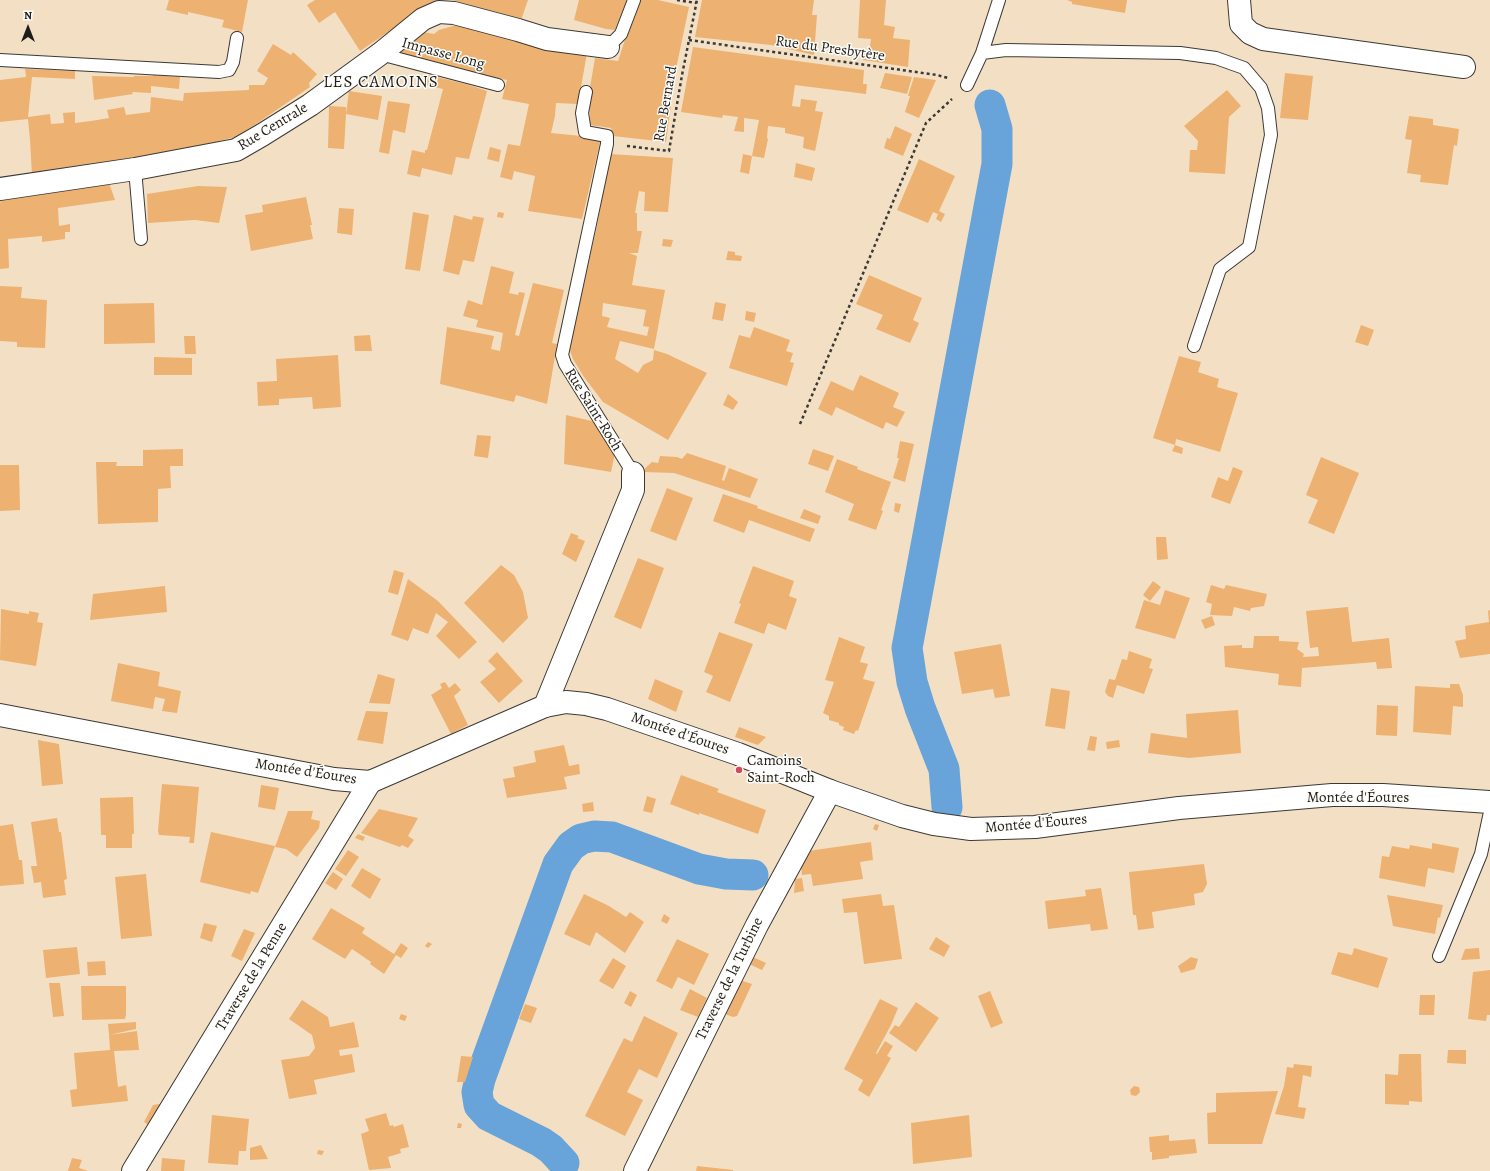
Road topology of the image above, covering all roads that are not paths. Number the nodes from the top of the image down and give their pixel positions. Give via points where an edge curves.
1 (634, 0) edge
2 (999, 0) edge
3 (1239, 0) edge
4 (441, 6) edge
5 (237, 38) dead end
6 (608, 47) joint
7 (982, 53) junction
8 (380, 54) junction
9 (0, 60) edge
10 (1464, 67) dead end
11 (498, 85) dead end
12 (967, 85) road end
13 (586, 92) dead end
14 (135, 169) junction
15 (0, 188) edge
16 (140, 239) dead end
17 (1194, 346) dead end
18 (633, 473) joint
19 (545, 706) junction
20 (0, 715) edge
21 (370, 782) junction
22 (830, 790) junction
23 (1490, 802) edge
24 (1490, 812) edge
25 (1439, 956) dead end
26 (133, 1171) edge
27 (635, 1171) edge

1 - 6 lane via 621,34
2 - 7 lane
3 - 10 street via 1241,24 1250,33 1263,39
4 - 6 street, Rue Centrale via 454,13 547,40
4 - 8 street, Rue Centrale
5 - 9 lane via 229,70 219,72
7 - 12 lane
7 - 17 lane via 1006,50 1180,53 1216,58 1244,68 1261,88 1268,108 1271,134 1248,247 1220,269
8 - 11 lane, Impasse Long
8 - 14 street, Rue Centrale via 310,105 236,150
13 - 18 lane, Rue Saint-Roch via 582,113 585,132 607,136 562,355 565,364
14 - 15 street, Rue Centrale
14 - 16 lane
18 - 19 street, Rue Saint-Roch via 633,490
19 - 21 street, Montée d'Éoures
19 - 22 street, Montée d'Éoures via 566,702 607,709 738,754
20 - 21 street, Montée d'Éoures via 334,779
21 - 26 street, Traverse de la Penne
22 - 23 street, Montée d'Éoures via 902,816 971,829 1035,827 1180,808 1332,795 1383,795
22 - 27 street, Traverse de la Turbine via 757,925
24 - 25 lane via 1481,854

